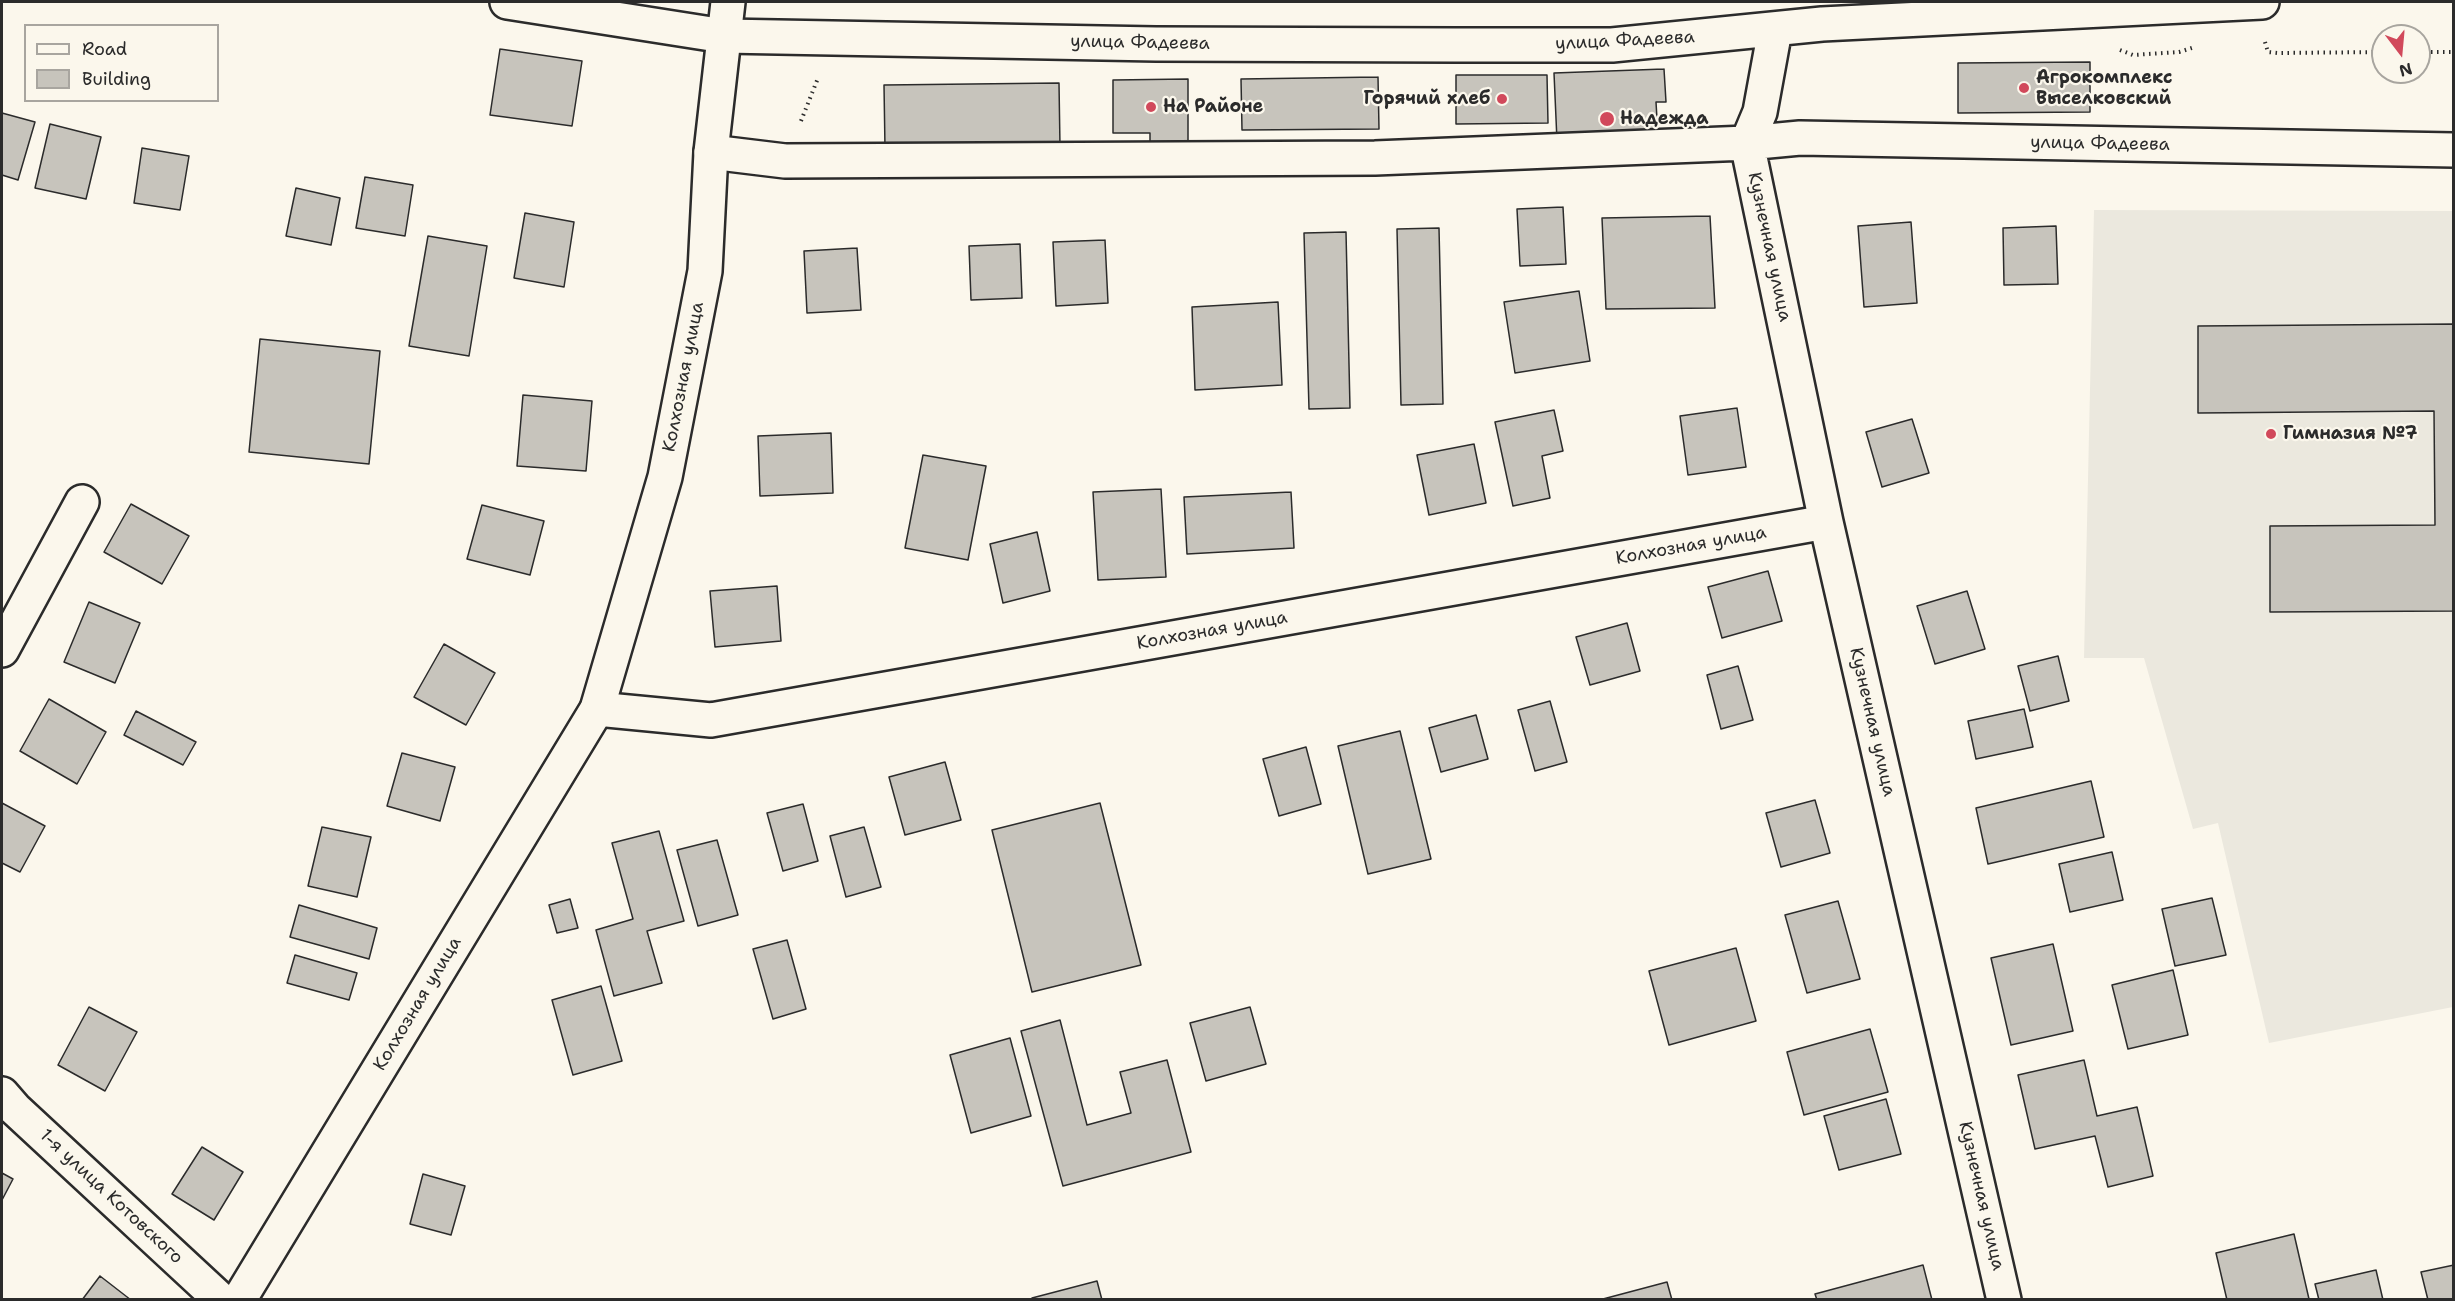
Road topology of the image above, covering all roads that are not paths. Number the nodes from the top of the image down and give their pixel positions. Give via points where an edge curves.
1 (507, 2) edge
2 (728, 2) edge
3 (2262, 2) edge
4 (1774, 30) junction
5 (724, 36) junction
6 (1747, 143) junction
7 (2454, 150) edge
8 (711, 152) junction
9 (82, 502) dead end
10 (1826, 522) junction
11 (2, 650) edge
12 (597, 708) junction
13 (2, 1094) edge
14 (221, 1299) edge
15 (239, 1299) edge
16 (2004, 1299) edge

1 - 5 street, улица Фадеева
2 - 5 street, Колхозная улица
3 - 4 street, улица Фадеева via 1822,24
4 - 5 street, улица Фадеева via 1612,45 1156,44
4 - 6 street via 1760,112
5 - 8 street, Колхозная улица
6 - 7 street, улица Фадеева via 1800,138
6 - 8 street, улица Фадеева via 1375,158 785,161
6 - 10 street, Кузнечная улица
8 - 12 street, Колхозная улица via 705,271 665,477
9 - 11 street
10 - 12 street, Колхозная улица via 711,720
10 - 16 street, Кузнечная улица
12 - 15 street, Колхозная улица
13 - 14 street, 1-я улица Котовского

